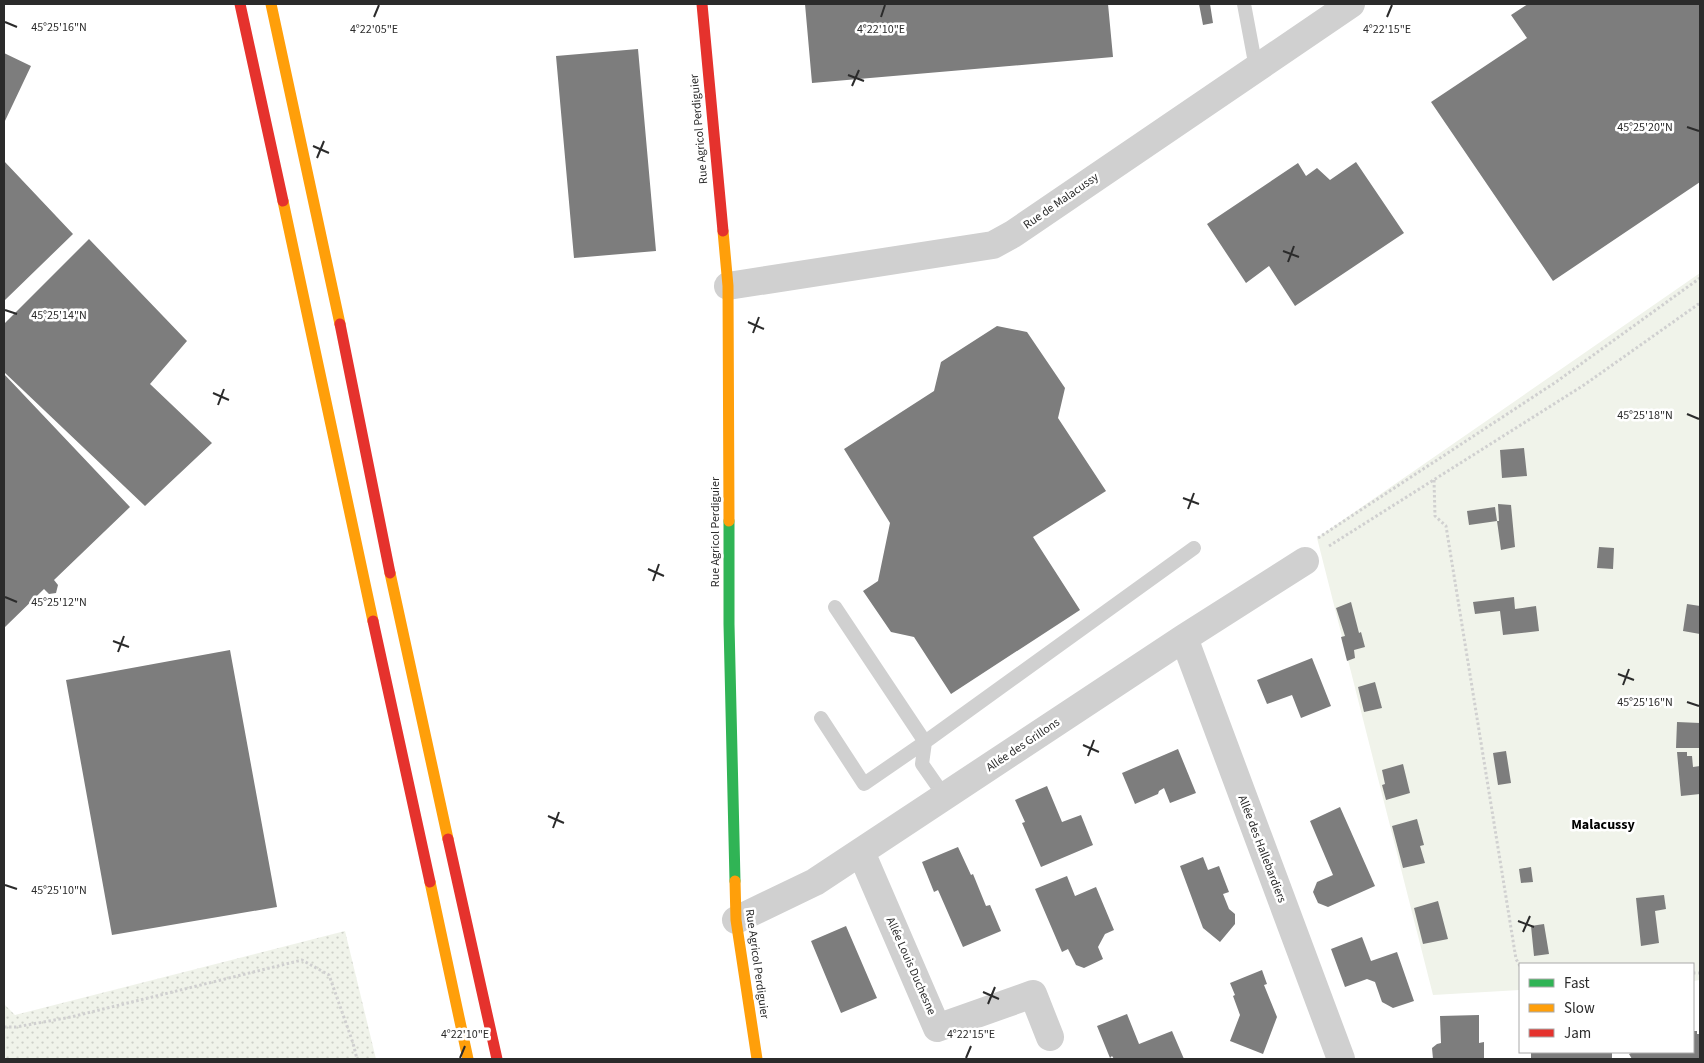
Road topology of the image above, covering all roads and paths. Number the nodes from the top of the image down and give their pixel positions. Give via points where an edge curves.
1 (239, 4) edge
2 (271, 4) edge
3 (281, 4) edge
4 (702, 4) edge
5 (1244, 4) edge
6 (1350, 4) edge
7 (286, 68) junction
8 (1256, 68) junction
9 (1700, 278) edge
10 (728, 286) junction
11 (1700, 303) edge
12 (1434, 480) junction
13 (1194, 548) dead end
14 (1311, 550) junction
15 (835, 607) dead end
16 (1184, 638) junction
17 (821, 718) dead end
18 (925, 742) junction
19 (945, 797) junction
20 (861, 852) junction
21 (736, 920) junction
22 (1519, 964) edge
23 (4, 1027) edge
24 (1050, 1037) dead end
25 (357, 1059) edge
26 (468, 1059) edge
27 (497, 1059) edge
28 (757, 1059) edge
29 (1341, 1059) edge

1 - 26 main road
2 - 7 main road
3 - 7 main road
4 - 10 main road, Rue Agricol Perdiguier
5 - 8 lane
6 - 8 street, Rue de Malacussy
7 - 27 main road via 395,600
8 - 10 street, Rue de Malacussy via 993,245
9 - 14 path via 1556,382
10 - 21 main road, Rue Agricol Perdiguier via 729,614
11 - 12 path via 1584,385
12 - 14 path
12 - 22 path via 1436,516 1446,526
13 - 18 lane
14 - 16 street, Allée des Grillons
15 - 18 lane
16 - 19 street, Allée des Grillons
16 - 29 street, Allée des Hallebardiers
17 - 18 lane via 864,784
18 - 19 lane via 922,764
19 - 20 street, Allée des Grillons
20 - 21 street, Allée des Grillons via 816,882
20 - 24 street, Allée Louis Duchesne via 938,1028 1033,994
21 - 28 main road, Rue Agricol Perdiguier
23 - 25 path via 70,1017 302,960 329,975

